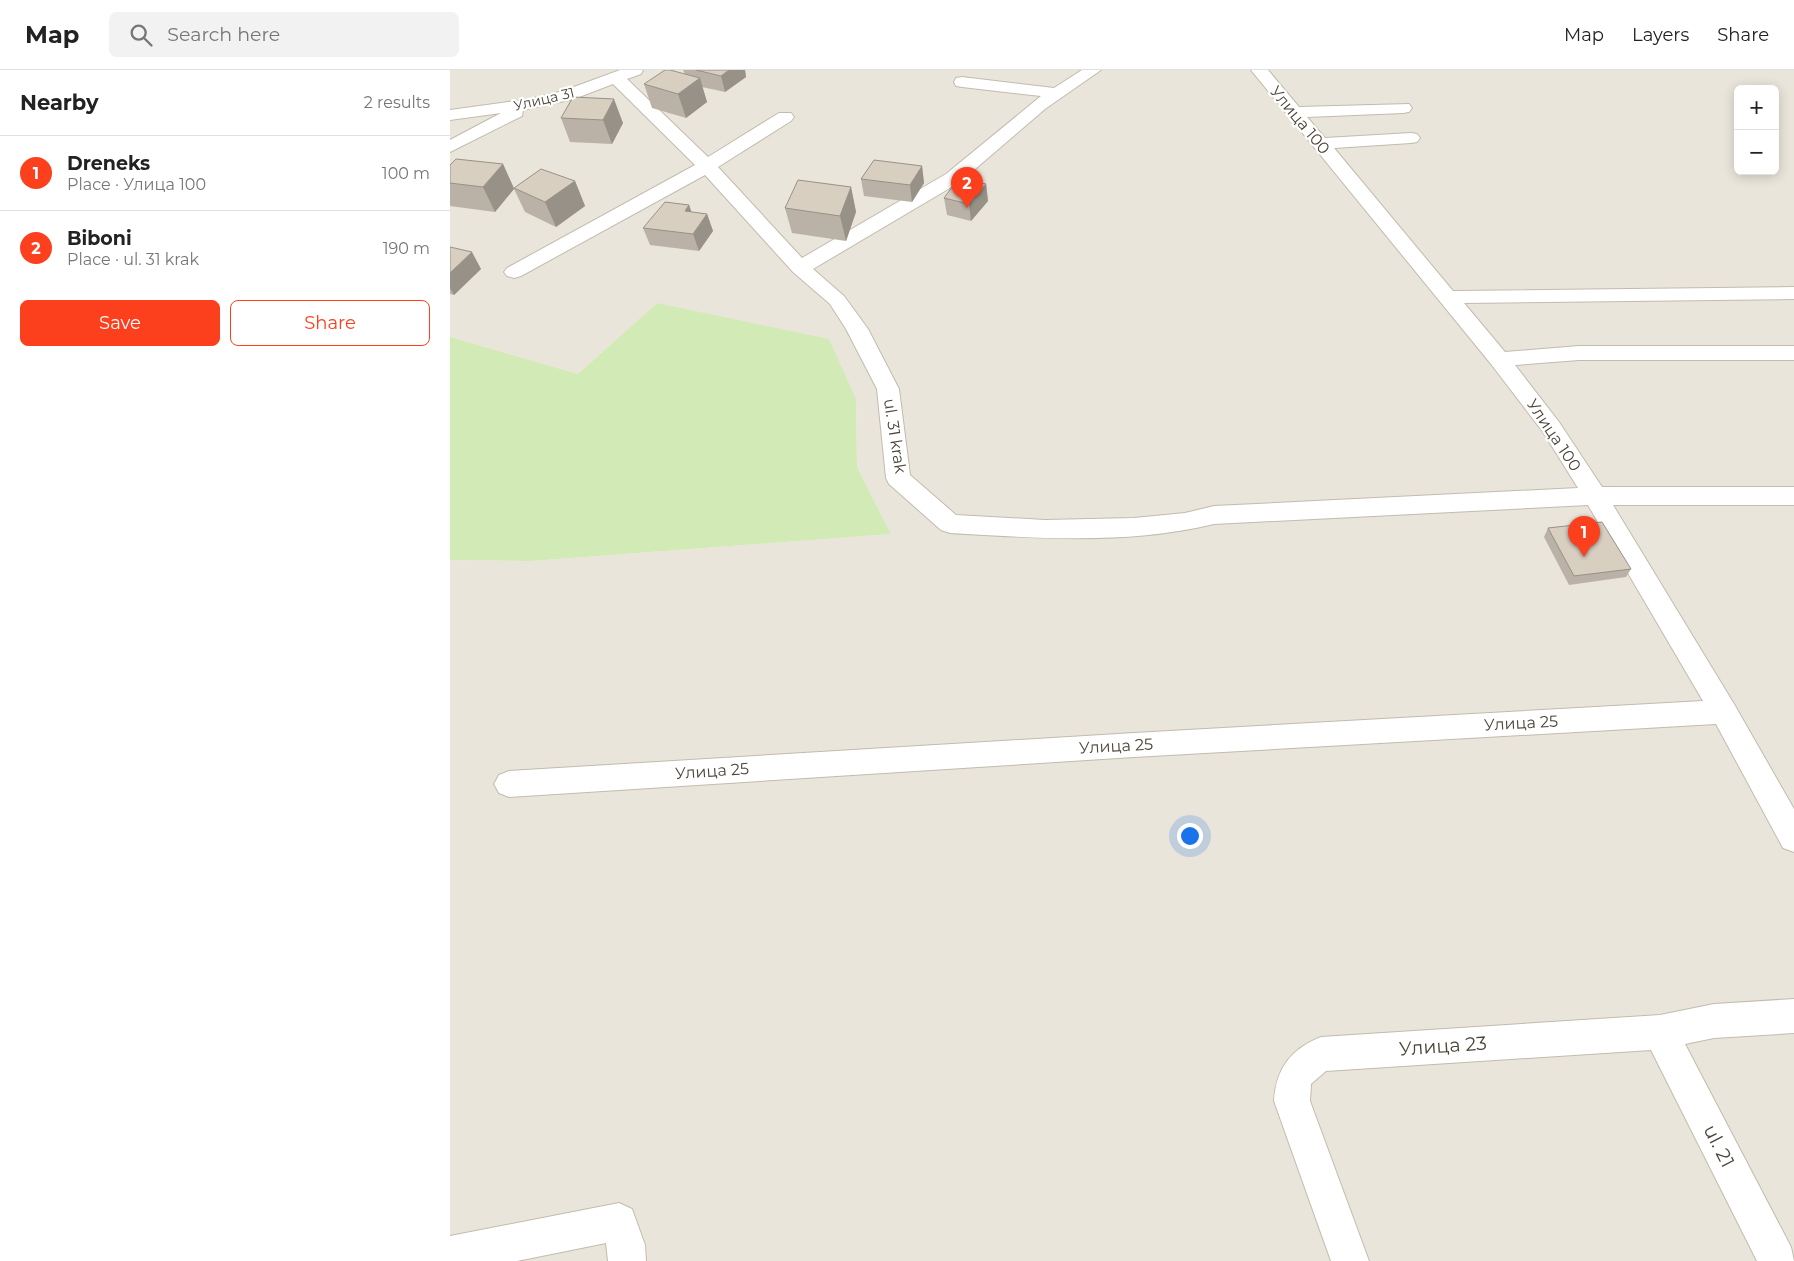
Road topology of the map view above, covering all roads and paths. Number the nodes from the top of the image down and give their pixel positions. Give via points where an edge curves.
1 (635, 70) edge
2 (1093, 70) edge
3 (1259, 70) edge
4 (616, 78) junction
5 (962, 82) dead end
6 (1056, 93) junction
7 (530, 104) junction
8 (1403, 108) dead end
9 (1293, 112) junction
10 (450, 115) edge
11 (785, 117) dead end
12 (1411, 138) dead end
13 (1319, 144) junction
14 (450, 147) edge
15 (707, 166) junction
16 (800, 268) junction
17 (514, 272) dead end
18 (1794, 293) edge
19 (1448, 296) junction
20 (1794, 353) edge
21 (1499, 359) junction
22 (1595, 496) junction
23 (1794, 496) edge
24 (1724, 712) junction
25 (509, 784) dead end
26 (1794, 838) edge
27 (1794, 1016) edge
28 (1660, 1032) junction
29 (450, 1255) edge
30 (626, 1261) edge
31 (1350, 1261) edge
32 (1778, 1261) edge

1 - 4 street, Улица 31
2 - 6 street
3 - 9 street, Улица 100
4 - 7 street, Улица 31
4 - 15 street, ul. 31 krak
5 - 6 street
6 - 16 street via 952,178
7 - 10 street, Улица 31
7 - 14 street
8 - 9 street
9 - 13 street, Улица 100
11 - 15 street
12 - 13 street
13 - 19 street, Улица 100
15 - 16 street, ul. 31 krak
15 - 17 street
16 - 22 street, ul. 31 krak via 837,300 857,329 888,389 898,478 950,524 1045,529 1134,528 1214,515
18 - 19 street
19 - 21 street, Улица 100
20 - 21 street via 1579,353
21 - 22 street, Улица 100 via 1551,427
22 - 23 street
22 - 24 street, Улица 100
24 - 25 street, Улица 25
24 - 26 street, Улица 100
27 - 28 street, Улица 23 via 1714,1021
28 - 31 street, Улица 23 via 1321,1054 1300,1068 1292,1083 1292,1101
28 - 32 street, ul. 21
29 - 30 street via 619,1222 626,1245

